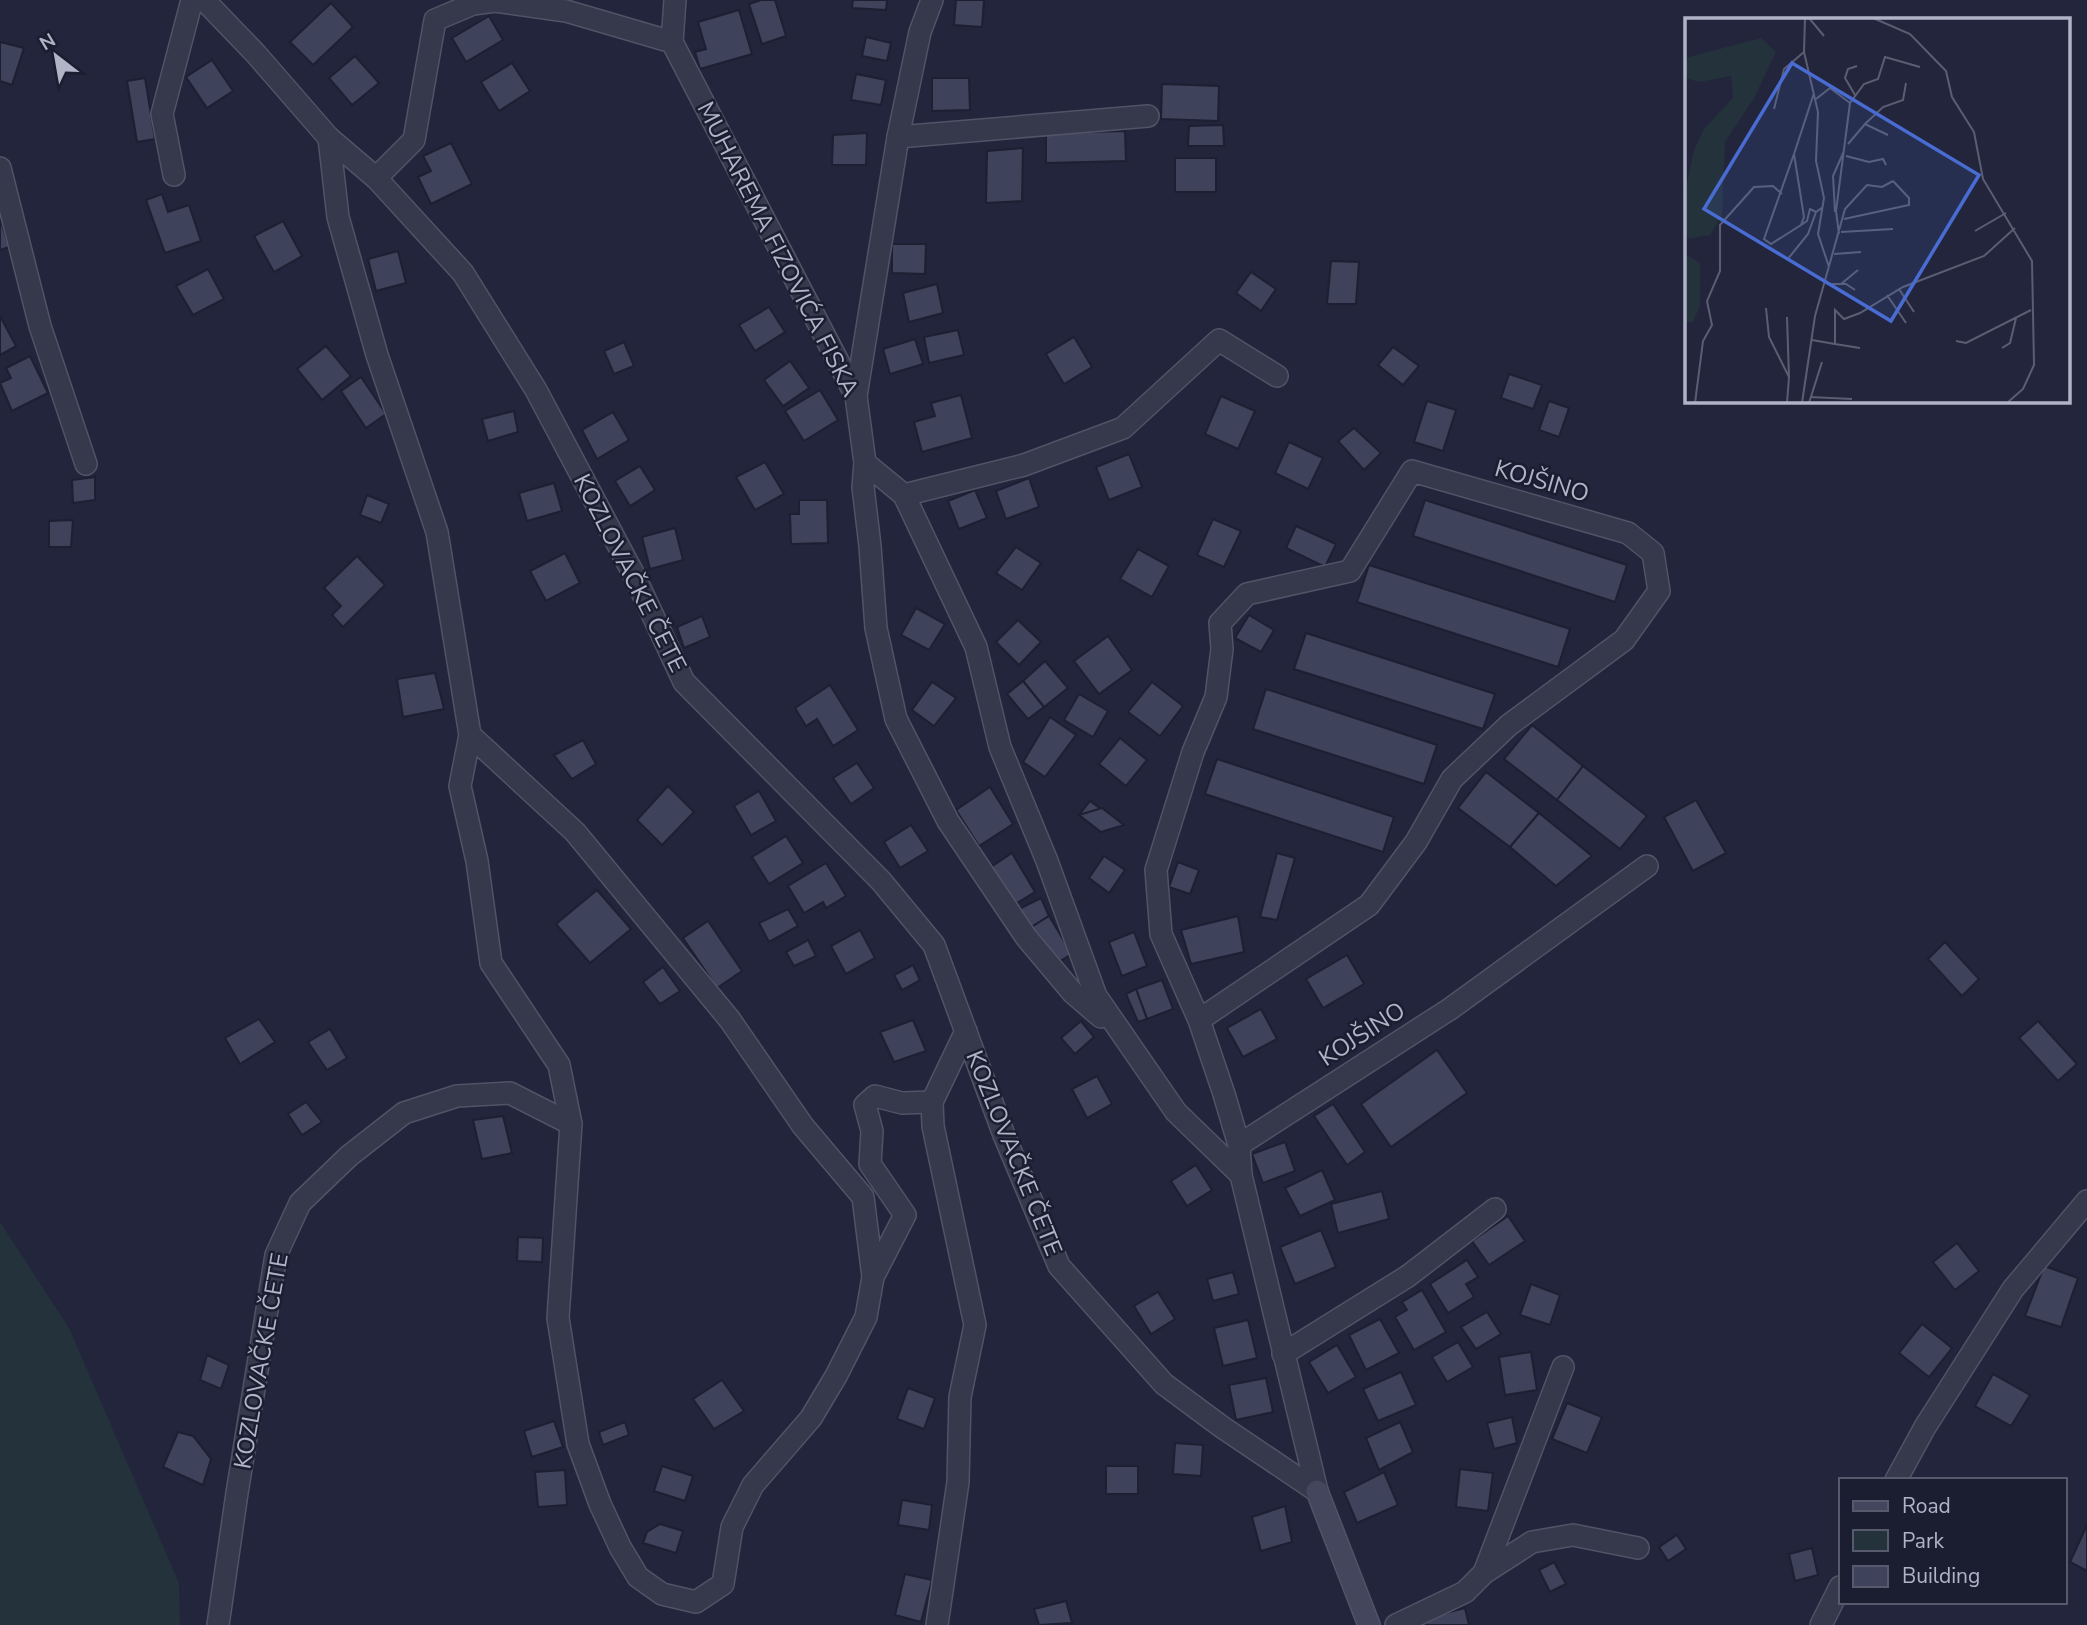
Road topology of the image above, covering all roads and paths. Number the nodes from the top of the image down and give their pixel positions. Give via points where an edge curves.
1 (192, 0) edge
2 (204, 0) edge
3 (675, 0) edge
4 (932, 0) edge
5 (672, 42) junction
6 (1148, 117) dead end
7 (898, 137) junction
8 (329, 138) junction
9 (0, 168) edge
10 (174, 175) dead end
11 (376, 178) junction
12 (1277, 376) dead end
13 (856, 396) junction
14 (865, 463) junction
15 (86, 464) dead end
16 (904, 495) junction
17 (470, 735) junction
18 (1647, 866) dead end
19 (1199, 1020) junction
20 (965, 1031) junction
21 (1122, 1035) junction
22 (932, 1102) junction
23 (571, 1124) junction
24 (1239, 1144) junction
25 (1241, 1175) junction
26 (2087, 1201) edge
27 (1495, 1209) dead end
28 (873, 1277) junction
29 (1283, 1354) junction
30 (1563, 1367) dead end
31 (1897, 1478) edge
32 (1317, 1491) junction
33 (1638, 1548) dead end
34 (1484, 1573) junction
35 (1839, 1589) edge
36 (218, 1625) edge
37 (937, 1625) edge
38 (1369, 1625) edge
39 (1396, 1625) edge
40 (1821, 1625) edge

1 - 10 street via 162,114
2 - 8 street, KOZLOVAČKE ČETE
3 - 5 street
4 - 7 street via 920,32
5 - 11 street via 566,11 495,1 473,4 435,20 414,140
5 - 13 street, MUHAREMA FIZOVIĆA FISKA
6 - 7 street
7 - 13 street
8 - 11 street, KOZLOVAČKE ČETE
8 - 17 street via 338,217 377,355 437,532
9 - 15 street via 40,326
11 - 20 street, KOZLOVAČKE ČETE via 463,273 536,390 633,573 684,682 881,881 934,945
12 - 16 street via 1219,340 1123,428 1024,465
13 - 14 street, MUHAREMA FIZOVIĆA FISKA
14 - 16 street, MUHAREMA FIZOVIĆA FISKA
14 - 21 street, MUHAREMA FIZOVIĆA FISKA via 863,487 876,628 896,719 948,821 1026,937 1073,993
16 - 21 street, MUHAREMA FIZOVIĆA FISKA via 976,647 1000,747 1096,996
17 - 23 street via 460,786 477,861 491,963 559,1065
17 - 28 street via 575,832 730,1020 803,1126 863,1197
18 - 24 street, KOJŠINO via 1450,1009
19 - 19 street, KOJŠINO via 1369,905 1416,842 1451,779 1509,726 1624,640 1659,592 1653,553 1628,533 1412,471 1350,571 1247,594 1220,624 1216,697 1193,752 1156,870 1161,934
19 - 24 street, KOJŠINO
20 - 22 street, KOZLOVAČKE ČETE
20 - 32 street, KOZLOVAČKE ČETE via 1059,1266 1164,1384
21 - 25 street, MUHAREMA FIZOVIĆA FISKA via 1176,1112
22 - 28 street via 902,1103 875,1096 865,1105 872,1131 870,1164 905,1215
22 - 37 street via 933,1126 975,1325 960,1397 958,1482
23 - 28 street via 558,1318 578,1444 620,1547 638,1577 662,1594 695,1602 723,1584 732,1527 753,1485 811,1418 836,1376 866,1317
23 - 36 street, KOZLOVAČKE ČETE via 510,1093 457,1096 404,1113 300,1203 276,1255
24 - 25 street, KOJŠINO
25 - 29 street, KOJŠINO
26 - 31 street via 2013,1289
27 - 29 street via 1408,1276
29 - 32 street, KOJŠINO
30 - 34 street
32 - 38 street, KOJŠINO
33 - 34 street via 1573,1535 1532,1542
34 - 39 street via 1465,1592
35 - 40 street

